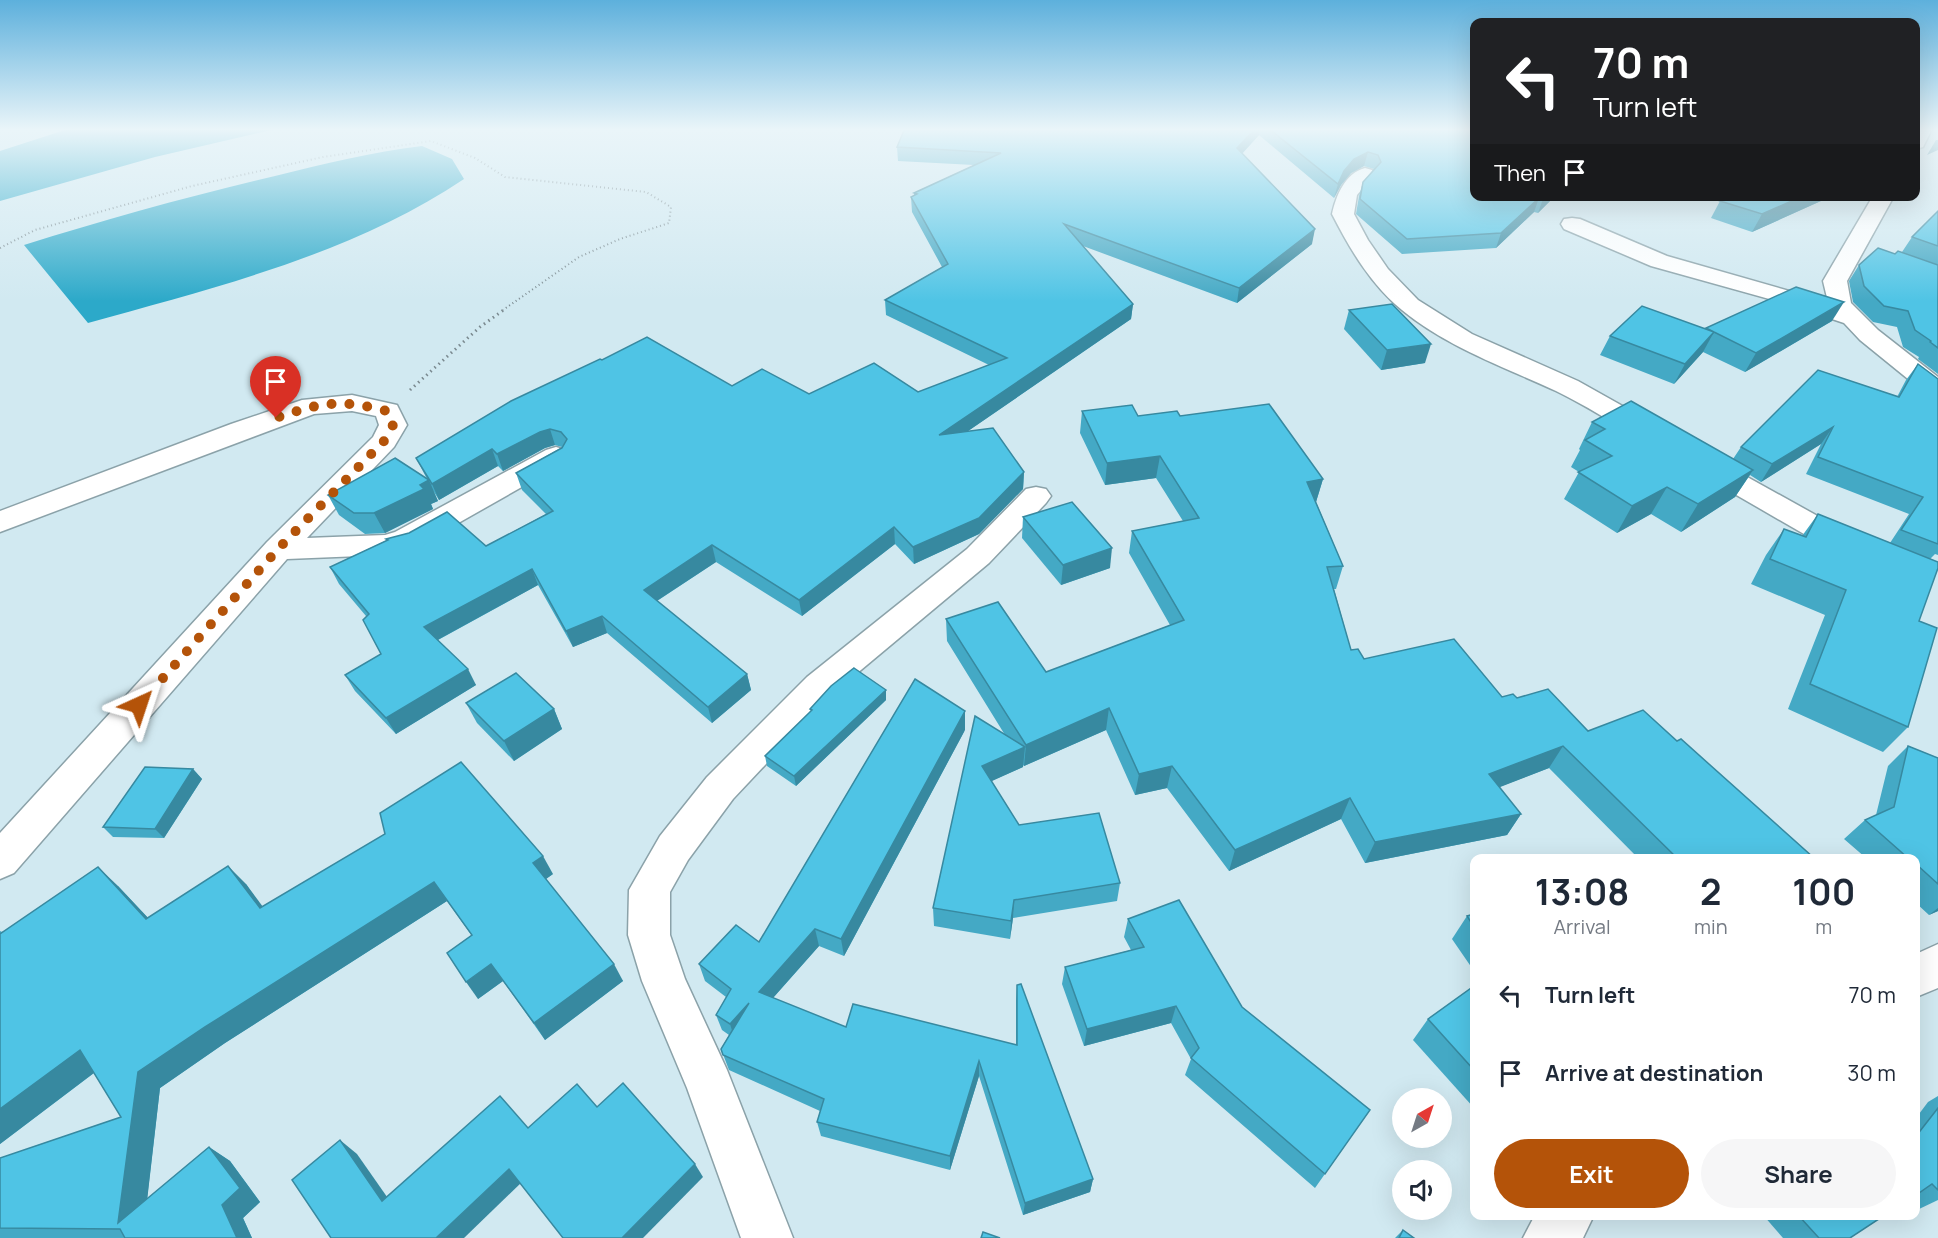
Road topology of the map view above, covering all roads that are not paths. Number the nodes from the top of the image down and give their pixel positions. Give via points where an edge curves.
1 (1354, 186) edge
2 (1882, 201) edge
3 (1572, 224) dead end
4 (1852, 318) junction
5 (1938, 390) edge
6 (556, 456) edge
7 (1036, 496) dead end
8 (0, 522) edge
9 (278, 549) junction
10 (1872, 557) edge
11 (0, 861) edge
12 (1938, 964) edge
13 (1920, 975) edge
14 (1565, 1220) edge
15 (767, 1238) edge
16 (1549, 1238) edge

1 - 10 street via 1347,194 1343,214 1380,274 1410,305 1463,339 1569,387
2 - 4 street via 1866,249 1835,281 1840,305
3 - 4 street via 1659,261
4 - 5 street
6 - 9 street via 405,540 385,545
7 - 15 street via 978,556 819,686 720,788 674,848 649,890 649,934 664,981 710,1087
8 - 9 street via 311,406 352,403 387,411 393,425 384,441
9 - 11 street
12 - 13 street
14 - 16 street

